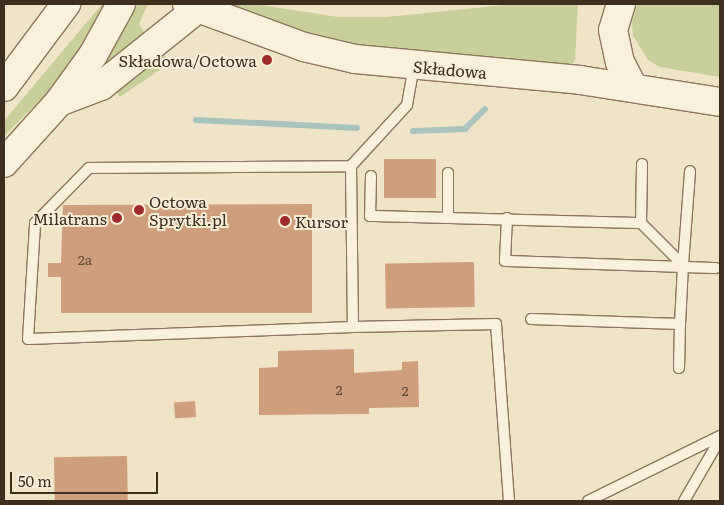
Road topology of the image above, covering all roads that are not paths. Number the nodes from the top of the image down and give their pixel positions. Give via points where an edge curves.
1 (66, 4) edge
2 (121, 4) edge
3 (621, 4) edge
4 (192, 6) edge
5 (414, 66) junction
6 (4, 87) edge
7 (633, 88) junction
8 (59, 102) junction
9 (720, 102) edge
10 (4, 163) edge
11 (642, 164) dead end
12 (351, 166) junction
13 (690, 171) dead end
14 (448, 173) dead end
15 (371, 176) dead end
16 (448, 217) junction
17 (507, 218) junction
18 (640, 223) junction
19 (683, 265) junction
20 (716, 268) dead end
21 (531, 319) dead end
22 (680, 324) junction
23 (353, 327) junction
24 (679, 368) dead end
25 (720, 437) edge
26 (509, 501) edge
27 (588, 501) edge
28 (684, 501) edge

1 - 6 main road
2 - 8 main road via 92,55
3 - 7 main road via 613,30 620,62
4 - 5 main road, Składowa via 304,47
4 - 8 main road via 101,86
5 - 7 main road, Składowa
5 - 12 lane via 407,105
7 - 9 main road, Składowa
8 - 10 main road
11 - 18 lane
12 - 23 lane
12 - 23 lane via 89,168 35,223 28,339
13 - 19 lane
14 - 16 lane
15 - 16 lane via 370,216
16 - 17 lane
17 - 18 lane
17 - 19 lane via 505,261
18 - 19 lane
19 - 20 lane
19 - 22 lane
21 - 22 lane
22 - 24 lane
23 - 26 lane via 496,324
25 - 27 lane
25 - 28 lane

